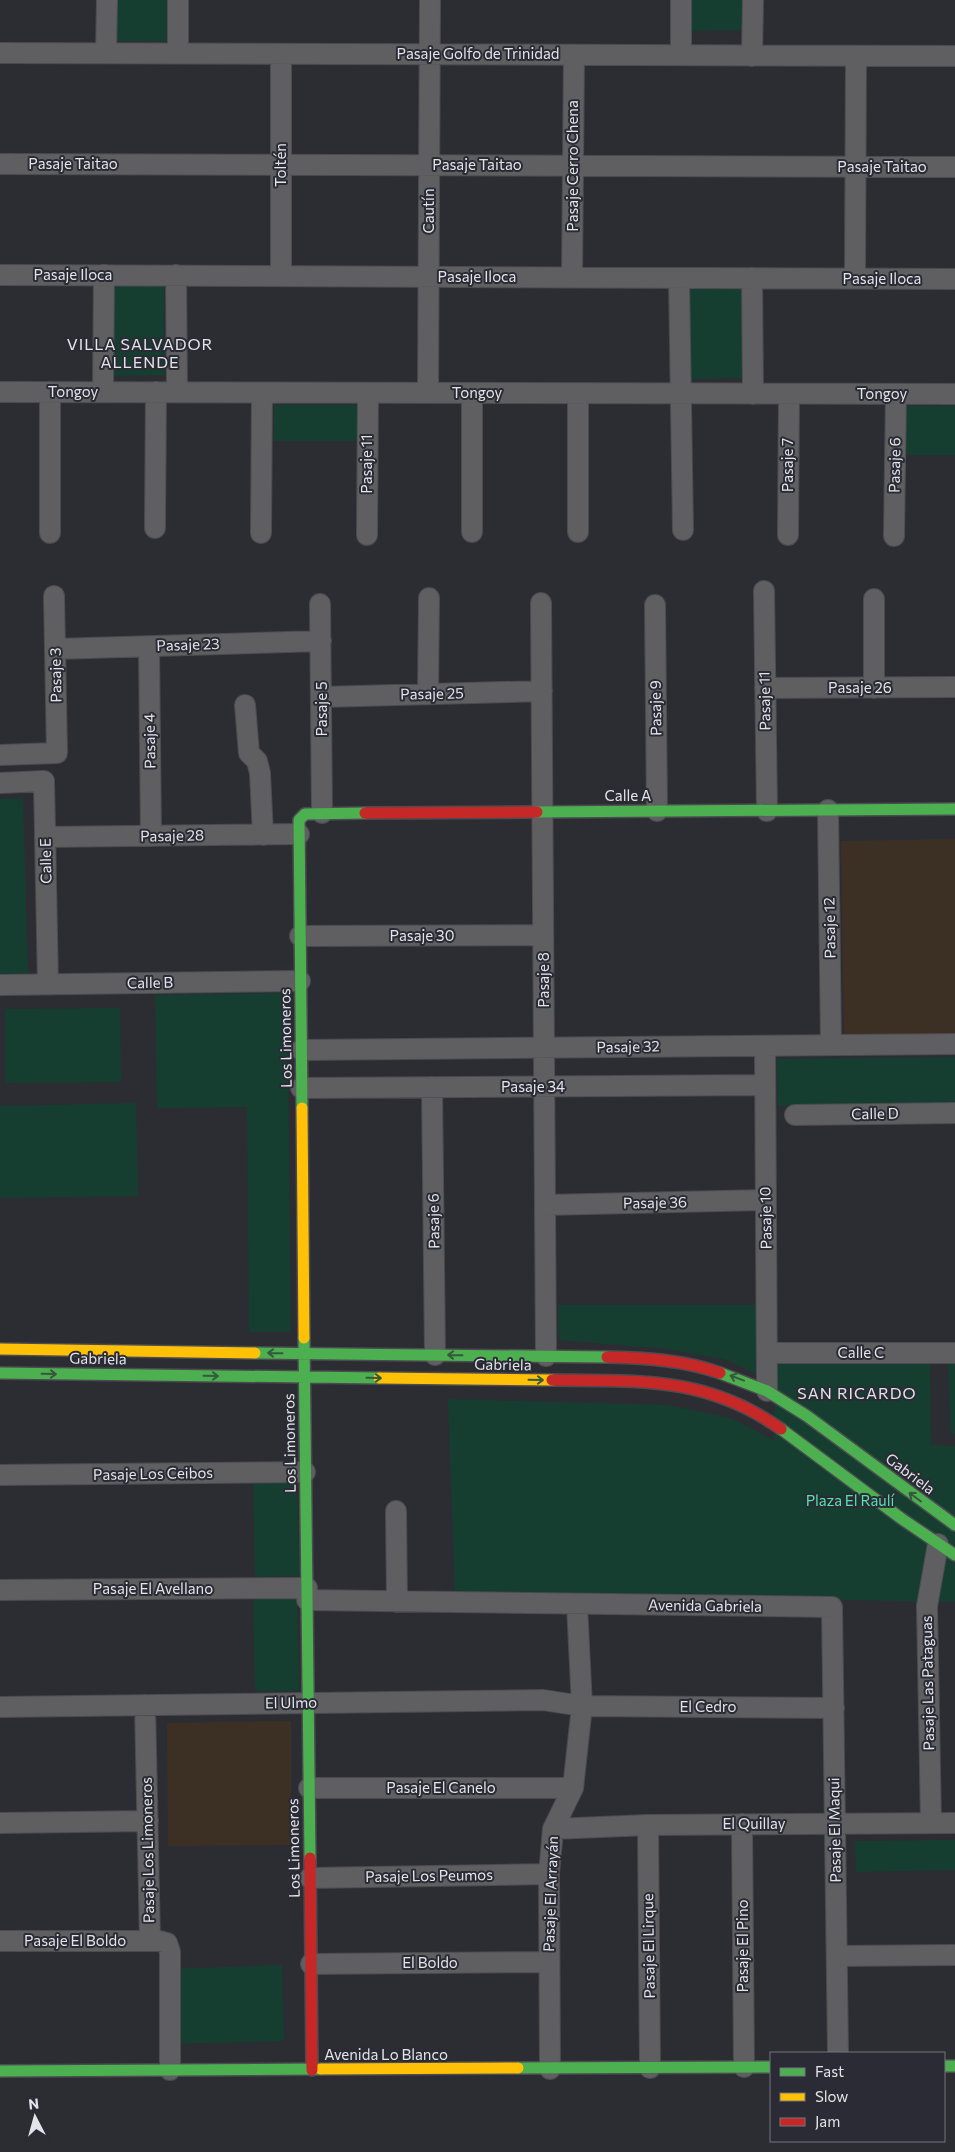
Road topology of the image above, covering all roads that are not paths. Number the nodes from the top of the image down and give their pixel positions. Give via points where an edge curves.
1 (106, 0) edge
2 (178, 0) edge
3 (430, 0) edge
4 (681, 0) edge
5 (753, 0) edge
6 (0, 52) edge
7 (106, 53) junction
8 (178, 53) junction
9 (281, 54) junction
10 (430, 54) junction
11 (574, 55) junction
12 (681, 55) junction
13 (752, 56) junction
14 (856, 56) junction
15 (955, 56) edge
16 (0, 164) edge
17 (281, 165) junction
18 (429, 165) junction
19 (573, 166) junction
20 (855, 167) junction
21 (955, 167) edge
22 (0, 275) edge
23 (104, 275) junction
24 (176, 275) junction
25 (281, 276) junction
26 (428, 277) junction
27 (572, 277) junction
28 (679, 278) junction
29 (752, 278) junction
30 (855, 278) junction
31 (955, 279) edge
32 (0, 392) edge
33 (50, 392) junction
34 (103, 392) junction
35 (156, 392) junction
36 (177, 392) junction
37 (262, 392) junction
38 (368, 393) junction
39 (428, 393) junction
40 (472, 393) junction
41 (578, 394) junction
42 (681, 394) junction
43 (753, 394) junction
44 (789, 394) junction
45 (896, 394) junction
46 (955, 394) edge
47 (155, 528) dead end
48 (682, 530) dead end
49 (472, 532) dead end
50 (578, 532) dead end
51 (50, 533) dead end
52 (261, 533) dead end
53 (367, 535) dead end
54 (788, 535) dead end
55 (894, 536) dead end
56 (764, 591) dead end
57 (54, 596) dead end
58 (429, 598) dead end
59 (874, 599) dead end
60 (541, 603) dead end
61 (320, 604) dead end
62 (655, 605) dead end
63 (321, 641) junction
64 (149, 647) junction
65 (55, 649) junction
66 (955, 687) edge
67 (765, 688) junction
68 (874, 688) junction
69 (542, 691) junction
70 (428, 694) junction
71 (322, 696) junction
72 (245, 705) dead end
73 (0, 755) edge
74 (0, 783) edge
75 (955, 809) edge
76 (828, 810) junction
77 (658, 811) junction
78 (767, 811) junction
79 (542, 812) junction
80 (322, 813) junction
81 (300, 825) junction
82 (263, 835) junction
83 (151, 836) junction
84 (45, 838) junction
85 (543, 935) junction
86 (300, 936) junction
87 (300, 981) junction
88 (0, 985) edge
89 (48, 985) junction
90 (955, 1044) edge
91 (831, 1045) junction
92 (765, 1046) junction
93 (544, 1048) junction
94 (301, 1050) junction
95 (765, 1085) junction
96 (432, 1087) junction
97 (544, 1087) junction
98 (301, 1088) junction
99 (955, 1113) edge
100 (795, 1115) dead end
101 (765, 1200) junction
102 (545, 1205) junction
103 (0, 1349) edge
104 (304, 1353) junction
105 (767, 1353) junction
106 (955, 1353) edge
107 (435, 1355) junction
108 (546, 1356) junction
109 (0, 1373) edge
110 (304, 1377) junction
111 (767, 1391) junction
112 (305, 1472) junction
113 (0, 1475) edge
114 (396, 1511) dead end
115 (955, 1525) edge
116 (947, 1550) edge
117 (0, 1590) edge
118 (307, 1594) junction
119 (397, 1602) junction
120 (577, 1605) junction
121 (832, 1607) joint
122 (308, 1702) junction
123 (145, 1705) junction
124 (582, 1706) junction
125 (0, 1707) edge
126 (834, 1708) junction
127 (309, 1788) junction
128 (573, 1788) junction
129 (148, 1820) junction
130 (0, 1823) edge
131 (931, 1823) junction
132 (955, 1823) edge
133 (742, 1824) junction
134 (835, 1824) junction
135 (648, 1825) junction
136 (553, 1829) junction
137 (549, 1874) junction
138 (310, 1878) junction
139 (150, 1941) junction
140 (0, 1942) edge
141 (955, 1955) edge
142 (837, 1956) junction
143 (550, 1962) junction
144 (311, 1964) junction
145 (838, 2052) edge
146 (744, 2067) junction
147 (770, 2067) edge
148 (550, 2068) junction
149 (650, 2068) junction
150 (170, 2070) junction
151 (312, 2070) junction
152 (0, 2072) edge

1 - 7 street
2 - 8 street
3 - 10 street, Cautín
4 - 12 street
5 - 13 street
6 - 7 street, Pasaje Golfo de Trinidad
7 - 8 street, Pasaje Golfo de Trinidad
8 - 9 street, Pasaje Golfo de Trinidad
9 - 10 street, Pasaje Golfo de Trinidad
9 - 17 street, Toltén
10 - 11 street, Pasaje Golfo de Trinidad
10 - 18 street, Cautín
11 - 12 street, Pasaje Golfo de Trinidad
11 - 19 street, Pasaje Cerro Chena
12 - 13 street, Pasaje Golfo de Trinidad
13 - 14 street, Pasaje Golfo de Trinidad
14 - 15 street, Pasaje Golfo de Trinidad
14 - 20 street
16 - 17 street, Pasaje Taitao
17 - 18 street, Pasaje Taitao
17 - 25 street, Toltén
18 - 19 street, Pasaje Taitao
18 - 26 street, Cautín
19 - 20 street, Pasaje Taitao
19 - 27 street, Pasaje Cerro Chena
20 - 21 street, Pasaje Taitao
20 - 30 street
22 - 23 street, Pasaje Iloca
23 - 24 street, Pasaje Iloca
23 - 34 street
24 - 25 street, Pasaje Iloca
24 - 36 street
25 - 26 street, Pasaje Iloca
26 - 27 street, Pasaje Iloca
26 - 39 street, Cautín
27 - 28 street, Pasaje Iloca
28 - 29 street, Pasaje Iloca
28 - 42 street
29 - 30 street, Pasaje Iloca
29 - 43 street
30 - 31 street, Pasaje Iloca
32 - 33 street, Tongoy
33 - 34 street, Tongoy
33 - 51 street
34 - 35 street, Tongoy
35 - 36 street, Tongoy
35 - 47 street
36 - 37 street, Tongoy
37 - 38 street, Tongoy
37 - 52 street
38 - 39 street, Tongoy
38 - 53 street, Pasaje 11
39 - 40 street, Tongoy
40 - 41 street, Tongoy
40 - 49 street
41 - 42 street, Tongoy
41 - 50 street
42 - 43 street, Tongoy
42 - 48 street
43 - 44 street, Tongoy
44 - 45 street, Tongoy
44 - 54 street, Pasaje 7
45 - 46 street, Tongoy
45 - 55 street, Pasaje 6
56 - 67 street, Pasaje 11
57 - 65 street, Pasaje 3
58 - 70 street
59 - 68 street
60 - 69 street, Pasaje 8
61 - 63 street, Pasaje 5
62 - 77 street, Pasaje 9
63 - 64 street, Pasaje 23
63 - 71 street, Pasaje 5
64 - 65 street, Pasaje 23
64 - 83 street, Pasaje 4
65 - 73 street, Pasaje 3 via 57,753
66 - 68 street, Pasaje 26
67 - 68 street, Pasaje 26
67 - 78 street, Pasaje 11
69 - 70 street, Pasaje 25
69 - 79 street, Pasaje 8
70 - 71 street, Pasaje 25
71 - 80 street, Pasaje 5
72 - 82 street via 249,753 257,761 260,773
74 - 84 street, Calle E via 44,781
75 - 76 street, Calle A
76 - 78 street, Calle A
76 - 91 street, Pasaje 12
77 - 78 street, Calle A
77 - 79 street, Calle A
79 - 80 street, Calle A
79 - 85 street, Pasaje 8
80 - 81 street, Calle A via 305,814
81 - 82 street, Pasaje 28
81 - 86 street, Los Limoneros
82 - 83 street, Pasaje 28
83 - 84 street, Pasaje 28
84 - 89 street, Calle E
85 - 86 street, Pasaje 30
85 - 93 street, Pasaje 8
86 - 87 street, Los Limoneros
87 - 89 street, Calle B
87 - 94 street, Los Limoneros
88 - 89 street, Calle B
90 - 91 street, Pasaje 32
91 - 92 street, Pasaje 32
92 - 93 street, Pasaje 32
92 - 95 street, Pasaje 10
93 - 94 street, Pasaje 32
93 - 97 street, Pasaje 8
94 - 98 street, Los Limoneros
95 - 97 street, Pasaje 34
95 - 101 street, Pasaje 10
96 - 97 street, Pasaje 34
96 - 98 street, Pasaje 34
96 - 107 street, Pasaje 6
97 - 102 street, Pasaje 8
98 - 104 street, Los Limoneros
99 - 100 street, Calle D
101 - 102 street, Pasaje 36
101 - 105 street, Pasaje 10
102 - 108 street, Pasaje 8
104 -> 103 street, Gabriela
104 - 107 street, Gabriela
104 - 110 street, Los Limoneros
105 - 106 street, Calle C
105 - 111 street, Pasaje 10
108 -> 107 street, Gabriela
111 -> 108 street, Gabriela via 707,1368 667,1360
109 -> 110 street, Gabriela
110 - 112 street, Los Limoneros
110 -> 116 street, Gabriela via 641,1382 694,1388 730,1400 764,1418
115 -> 111 street, Gabriela via 807,1416
112 - 113 street, Pasaje Los Ceibos
112 - 118 street, Los Limoneros
114 - 119 street
116 - 131 street, Pasaje Las Pataguas via 927,1606
117 - 118 street, Pasaje El Avellano
118 - 119 street, Pasaje El Avellano
118 - 122 street, Los Limoneros
119 - 120 street, Pasaje El Avellano
120 - 121 street, Avenida Gabriela
120 - 124 street, Pasaje El Arrayán
121 - 126 street, Pasaje El Maqui
122 - 123 street, El Ulmo
122 - 124 street, El Ulmo via 543,1700
122 - 127 street, Los Limoneros
123 - 125 street, El Ulmo
123 - 129 street, Pasaje Los Limoneros
124 - 126 street, El Cedro
124 - 128 street, Pasaje El Arrayán
126 - 134 street, Pasaje El Maqui
127 - 128 street, Pasaje El Canelo
127 - 138 street, Los Limoneros
128 - 136 street, Pasaje El Arrayán
129 - 130 street
129 - 139 street, Pasaje Los Limoneros
131 - 132 street, El Quillay
131 - 134 street, El Quillay
133 - 134 street, El Quillay
133 - 135 street, El Quillay
133 - 146 street, Pasaje El Pino
134 - 142 street, Pasaje El Maqui
135 - 136 street, El Quillay
135 - 149 street, Pasaje El Lirque
136 - 137 street, Pasaje El Arrayán
137 - 138 street, Pasaje Los Peumos
137 - 143 street, Pasaje El Arrayán
138 - 144 street, Los Limoneros
139 - 140 street, Pasaje El Boldo
139 - 150 street, Pasaje Los Limoneros via 167,1943 170,1952
141 - 142 street
142 - 145 street, Pasaje El Maqui
143 - 144 street, El Boldo
143 - 148 street, Pasaje El Arrayán
144 - 151 street, Los Limoneros
146 - 147 street, Avenida Lo Blanco
146 - 149 street, Avenida Lo Blanco
148 - 149 street, Avenida Lo Blanco
148 - 151 street, Avenida Lo Blanco
150 - 151 street, Avenida Lo Blanco
150 - 152 street, Avenida Lo Blanco

